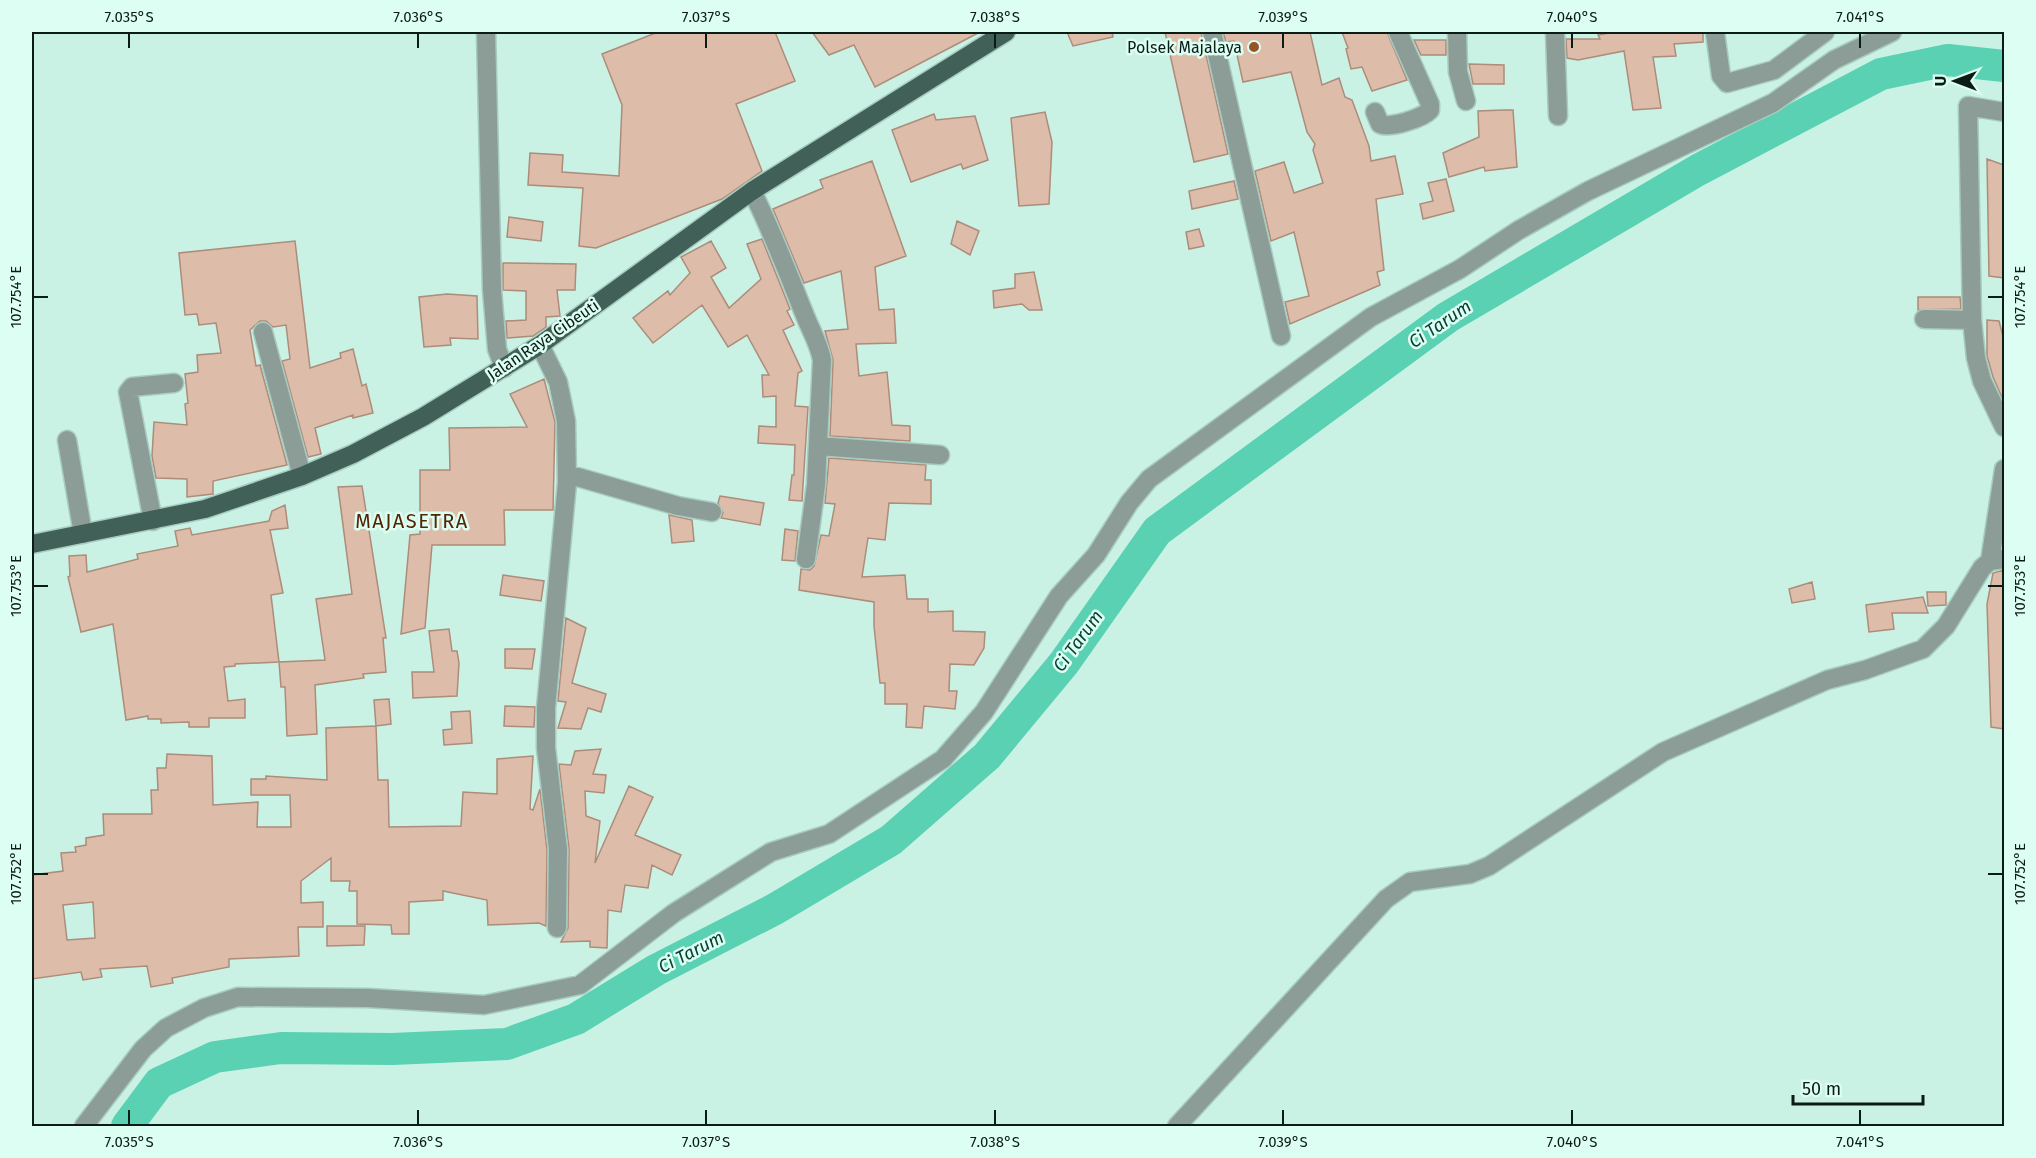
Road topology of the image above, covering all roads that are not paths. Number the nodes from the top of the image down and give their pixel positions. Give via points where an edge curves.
1 (486, 32) edge
2 (1006, 32) edge
3 (1212, 32) edge
4 (1398, 32) edge
5 (1457, 32) edge
6 (1555, 32) edge
7 (1715, 32) edge
8 (1825, 32) edge
9 (1892, 32) edge
10 (1466, 101) dead end
11 (1375, 112) dead end
12 (2004, 112) edge
13 (1558, 116) dead end
14 (752, 191) junction
15 (1924, 319) dead end
16 (1972, 320) junction
17 (263, 332) dead end
18 (1281, 336) dead end
19 (540, 345) junction
20 (504, 368) junction
21 (174, 382) dead end
22 (2004, 426) edge
23 (67, 440) dead end
24 (818, 446) junction
25 (940, 455) dead end
26 (2004, 469) edge
27 (567, 474) junction
28 (302, 476) junction
29 (712, 512) dead end
30 (153, 521) junction
31 (82, 534) junction
32 (32, 544) edge
33 (806, 559) dead end
34 (1997, 560) edge
35 (557, 928) dead end
36 (84, 1126) edge
37 (1177, 1126) edge

1 - 20 street via 492,290 497,349
2 - 14 main road, Jalan Raya Cibeuti
3 - 18 street
4 - 11 street via 1430,110 1386,127 1380,124
5 - 10 street via 1458,72
6 - 13 street
7 - 8 street via 1721,76 1727,83 1774,70
9 - 36 street via 1834,60 1773,103 1587,191 1460,269 1371,316 1149,479 1096,555 1059,596 984,712 943,759 829,834 771,852 674,913 580,985 484,1005 368,998 238,997 204,1008 166,1028 143,1049
12 - 16 street via 1968,106
14 - 19 main road, Jalan Raya Cibeuti
14 - 24 street via 772,230 821,352
15 - 16 street
16 - 22 street via 1982,381
17 - 28 street
19 - 20 main road, Jalan Raya Cibeuti
19 - 27 street via 558,382 564,411
20 - 28 main road, Jalan Raya Cibeuti via 423,417
21 - 30 street via 132,387 128,392
23 - 31 street
24 - 25 street
24 - 33 street
26 - 34 street
27 - 29 street
27 - 35 street via 546,708 546,748 558,849
28 - 30 main road, Jalan Raya Cibeuti via 206,509
30 - 31 main road, Jalan Raya Cibeuti
31 - 32 main road, Jalan Raya Cibeuti
34 - 37 street via 1946,626 1923,648 1827,680 1663,752 1489,866 1470,874 1410,882 1401,888 1386,899

